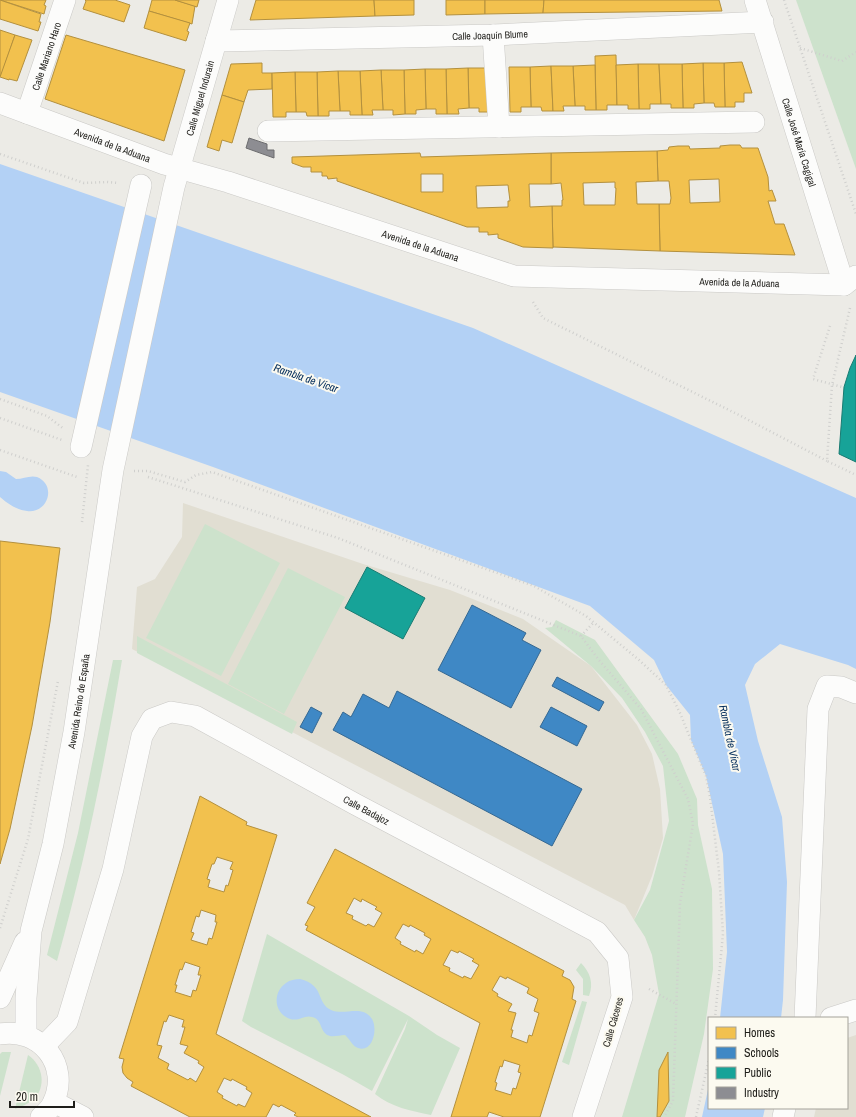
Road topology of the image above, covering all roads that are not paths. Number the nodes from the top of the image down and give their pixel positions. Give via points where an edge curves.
1 (65, 0) edge
2 (228, 0) edge
3 (755, 0) edge
4 (763, 22) junction
5 (493, 35) junction
6 (216, 41) junction
7 (0, 103) edge
8 (27, 113) junction
9 (754, 122) dead end
10 (499, 127) junction
11 (268, 131) dead end
12 (180, 169) junction
13 (141, 185) road end
14 (172, 197) joint
15 (850, 280) edge
16 (84, 451) road end
17 (856, 693) edge
18 (31, 931) junction
19 (596, 932) joint
20 (0, 998) edge
21 (856, 1010) edge
22 (805, 1017) edge
23 (834, 1017) edge
24 (0, 1034) edge
25 (26, 1035) junction
26 (44, 1046) junction
27 (48, 1110) edge
28 (83, 1117) edge
29 (583, 1117) edge

1 - 8 street, Calle Mariano Haro
2 - 6 street, Calle Miguel Indurain
3 - 4 street, Calle José María Cagigal
4 - 5 street, Calle Joaquín Blume
4 - 15 street, Calle José María Cagigal
5 - 6 street, Calle Joaquín Blume
5 - 10 street
6 - 12 street, Calle Miguel Indurain
7 - 8 street, Avenida de la Aduana
8 - 12 street, Avenida de la Aduana
9 - 10 street
10 - 11 street
12 - 14 street, Calle Miguel Indurain
12 - 15 street, Avenida de la Aduana via 228,182 514,276
13 - 16 street
14 - 18 street, Avenida Reino de España via 113,470 74,732 53,844
17 - 22 street via 842,687 827,686 818,708
18 - 20 street, Avenida Reino de España
18 - 25 street, Avenida Reino de España
19 - 26 street, Calle Badajoz via 195,716 171,712 152,719 142,736 113,869 67,1022
19 - 29 street, Calle Cáceres via 618,958 622,997
21 - 23 street
24 - 25 street
25 - 26 street
26 - 27 street via 54,1059 58,1074 58,1090
27 - 28 street

